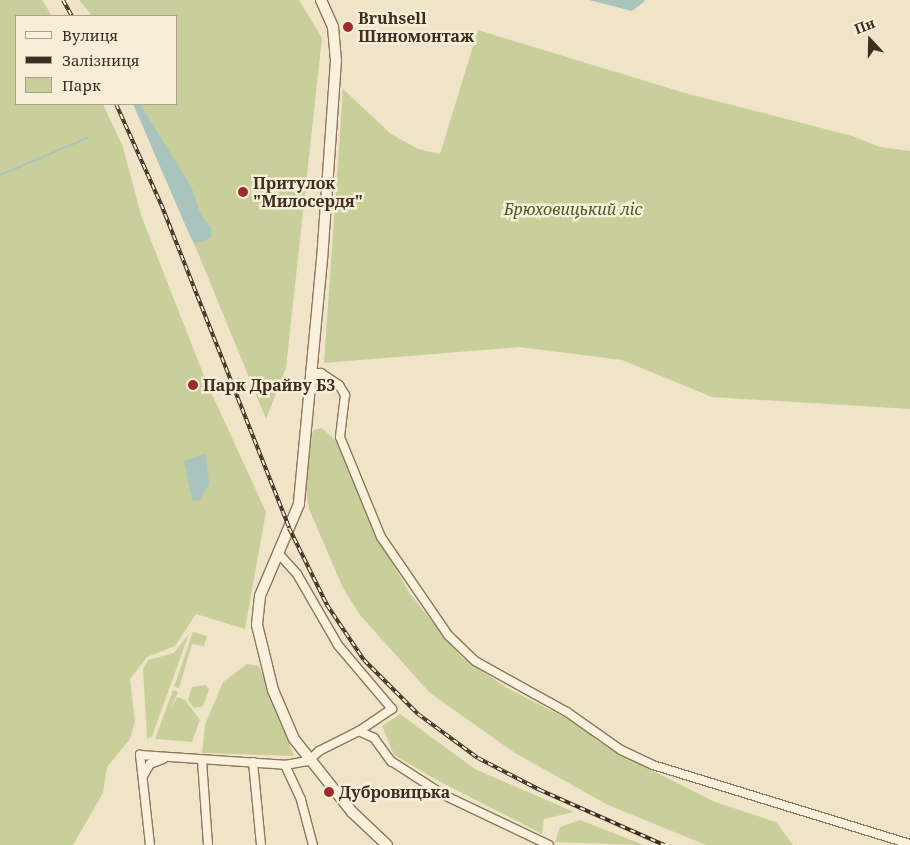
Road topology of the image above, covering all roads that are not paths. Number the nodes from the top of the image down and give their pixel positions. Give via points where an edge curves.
1 (321, 0) edge
2 (310, 373) junction
3 (278, 553) junction
4 (359, 731) junction
5 (166, 758) junction
6 (202, 761) junction
7 (308, 761) junction
8 (253, 762) junction
9 (285, 765) junction
10 (142, 778) junction
11 (910, 844) edge
12 (150, 845) edge
13 (208, 845) edge
14 (262, 845) edge
15 (313, 845) edge
16 (387, 845) edge
17 (549, 845) edge

1 - 2 main road via 336,45 322,259
2 - 3 main road via 299,504
2 - 11 street via 321,373 339,385 345,394 340,437 381,537 448,635 475,661 566,712 621,750 653,765
3 - 4 street via 297,574 338,645 360,675 392,706
3 - 7 main road via 260,596 258,634 281,712
4 - 7 street via 319,751
4 - 17 street via 374,738 391,761 444,795
5 - 6 street
5 - 10 street via 150,764
5 - 10 street via 140,754
6 - 8 street
6 - 13 street
7 - 9 street
7 - 16 main road via 352,812
8 - 9 street
8 - 14 street
9 - 15 street via 301,800
10 - 12 street

